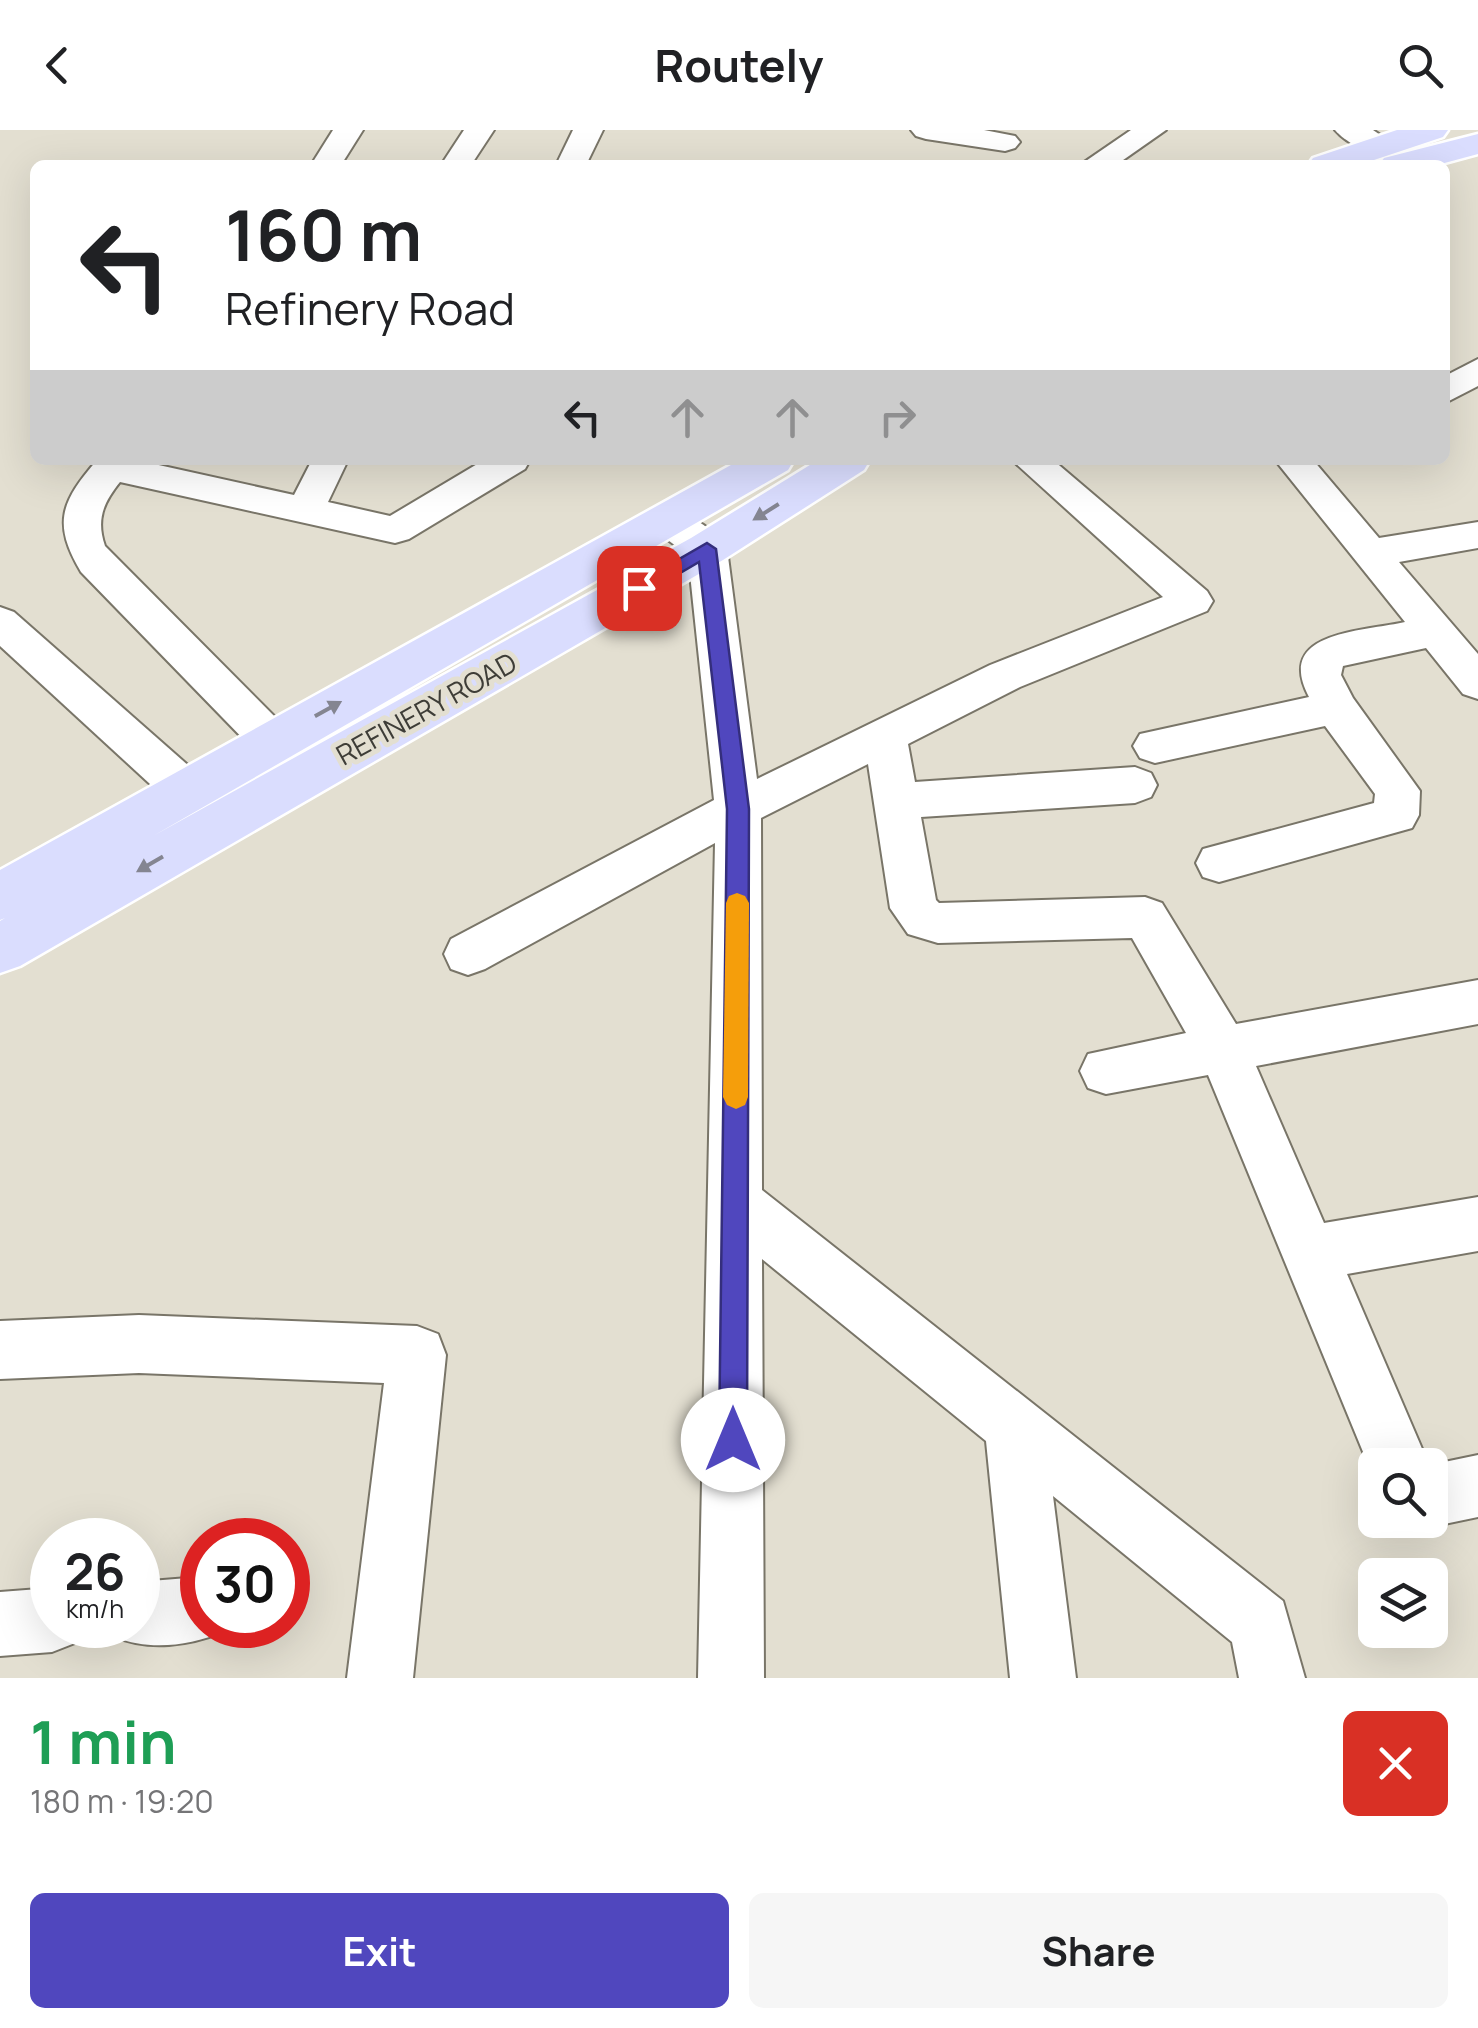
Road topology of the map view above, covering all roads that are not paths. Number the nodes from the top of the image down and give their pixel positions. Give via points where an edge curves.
1 (348, 130) edge
2 (479, 130) edge
3 (588, 130) edge
4 (926, 130) edge
5 (1151, 130) edge
6 (1444, 139) edge
7 (1005, 142) dead end
8 (1375, 147) edge
9 (329, 160) edge
10 (459, 160) edge
11 (573, 160) edge
12 (1103, 160) edge
13 (1339, 160) edge
14 (1478, 370) edge
15 (1450, 389) edge
16 (113, 465) edge
17 (118, 465) edge
18 (328, 465) edge
19 (498, 465) edge
20 (767, 465) edge
21 (838, 465) edge
22 (1036, 465) edge
23 (1304, 465) edge
24 (464, 477) edge
25 (305, 510) junction
26 (687, 535) junction
27 (1478, 535) edge
28 (1370, 553) junction
29 (0, 622) edge
30 (1452, 636) edge
31 (1478, 682) edge
32 (1336, 706) junction
33 (884, 736) junction
34 (271, 740) junction
35 (300, 780) junction
36 (896, 801) junction
37 (205, 806) junction
38 (738, 809) junction
39 (1219, 864) dead end
40 (0, 897) edge
41 (0, 949) edge
42 (468, 954) dead end
43 (1478, 1002) edge
44 (1223, 1049) junction
45 (1106, 1071) dead end
46 (735, 1202) junction
47 (1478, 1224) edge
48 (1310, 1253) junction
49 (0, 1350) edge
50 (1014, 1426) junction
51 (1392, 1448) edge
52 (1478, 1486) edge
53 (1448, 1492) edge
54 (30, 1622) edge
55 (0, 1624) edge
56 (380, 1678) edge
57 (731, 1678) edge
58 (1043, 1678) edge
59 (1272, 1678) edge

1 - 9 street
2 - 10 street
3 - 11 street
4 - 7 street
5 - 12 street
6 - 8 main road
8 - 13 main road
14 - 15 street
16 - 34 street via 79,519 81,542
17 - 25 street
18 - 25 street
19 - 24 street
20 - 26 main road, REFINERY ROAD
21 -> 26 main road, REFINERY ROAD
22 - 33 street via 1193,600 1005,676
23 - 28 street
24 - 25 street via 395,530
34 -> 26 main road, REFINERY ROAD
26 - 35 main road, REFINERY ROAD
26 - 38 street
27 - 28 street
28 - 30 street
29 - 37 street
30 - 31 street
30 - 32 street via 1324,656 1318,670
32 - 36 street via 1145,765
32 - 39 street via 1398,791 1396,815
33 - 36 street
33 - 38 street
34 - 35 street
34 - 37 main road, REFINERY ROAD
35 - 37 main road, REFINERY ROAD
36 - 44 street via 914,908 925,920 1145,917
37 - 40 main road, REFINERY ROAD
37 -> 41 main road, REFINERY ROAD
38 - 42 street
38 - 46 street
43 - 44 street
44 - 45 street
44 - 48 street
46 - 50 street
46 - 57 street
47 - 48 street
48 - 51 street
49 - 56 street via 139,1344 417,1355
50 - 58 street
50 - 59 street via 1260,1624
52 - 53 street
54 - 55 street

